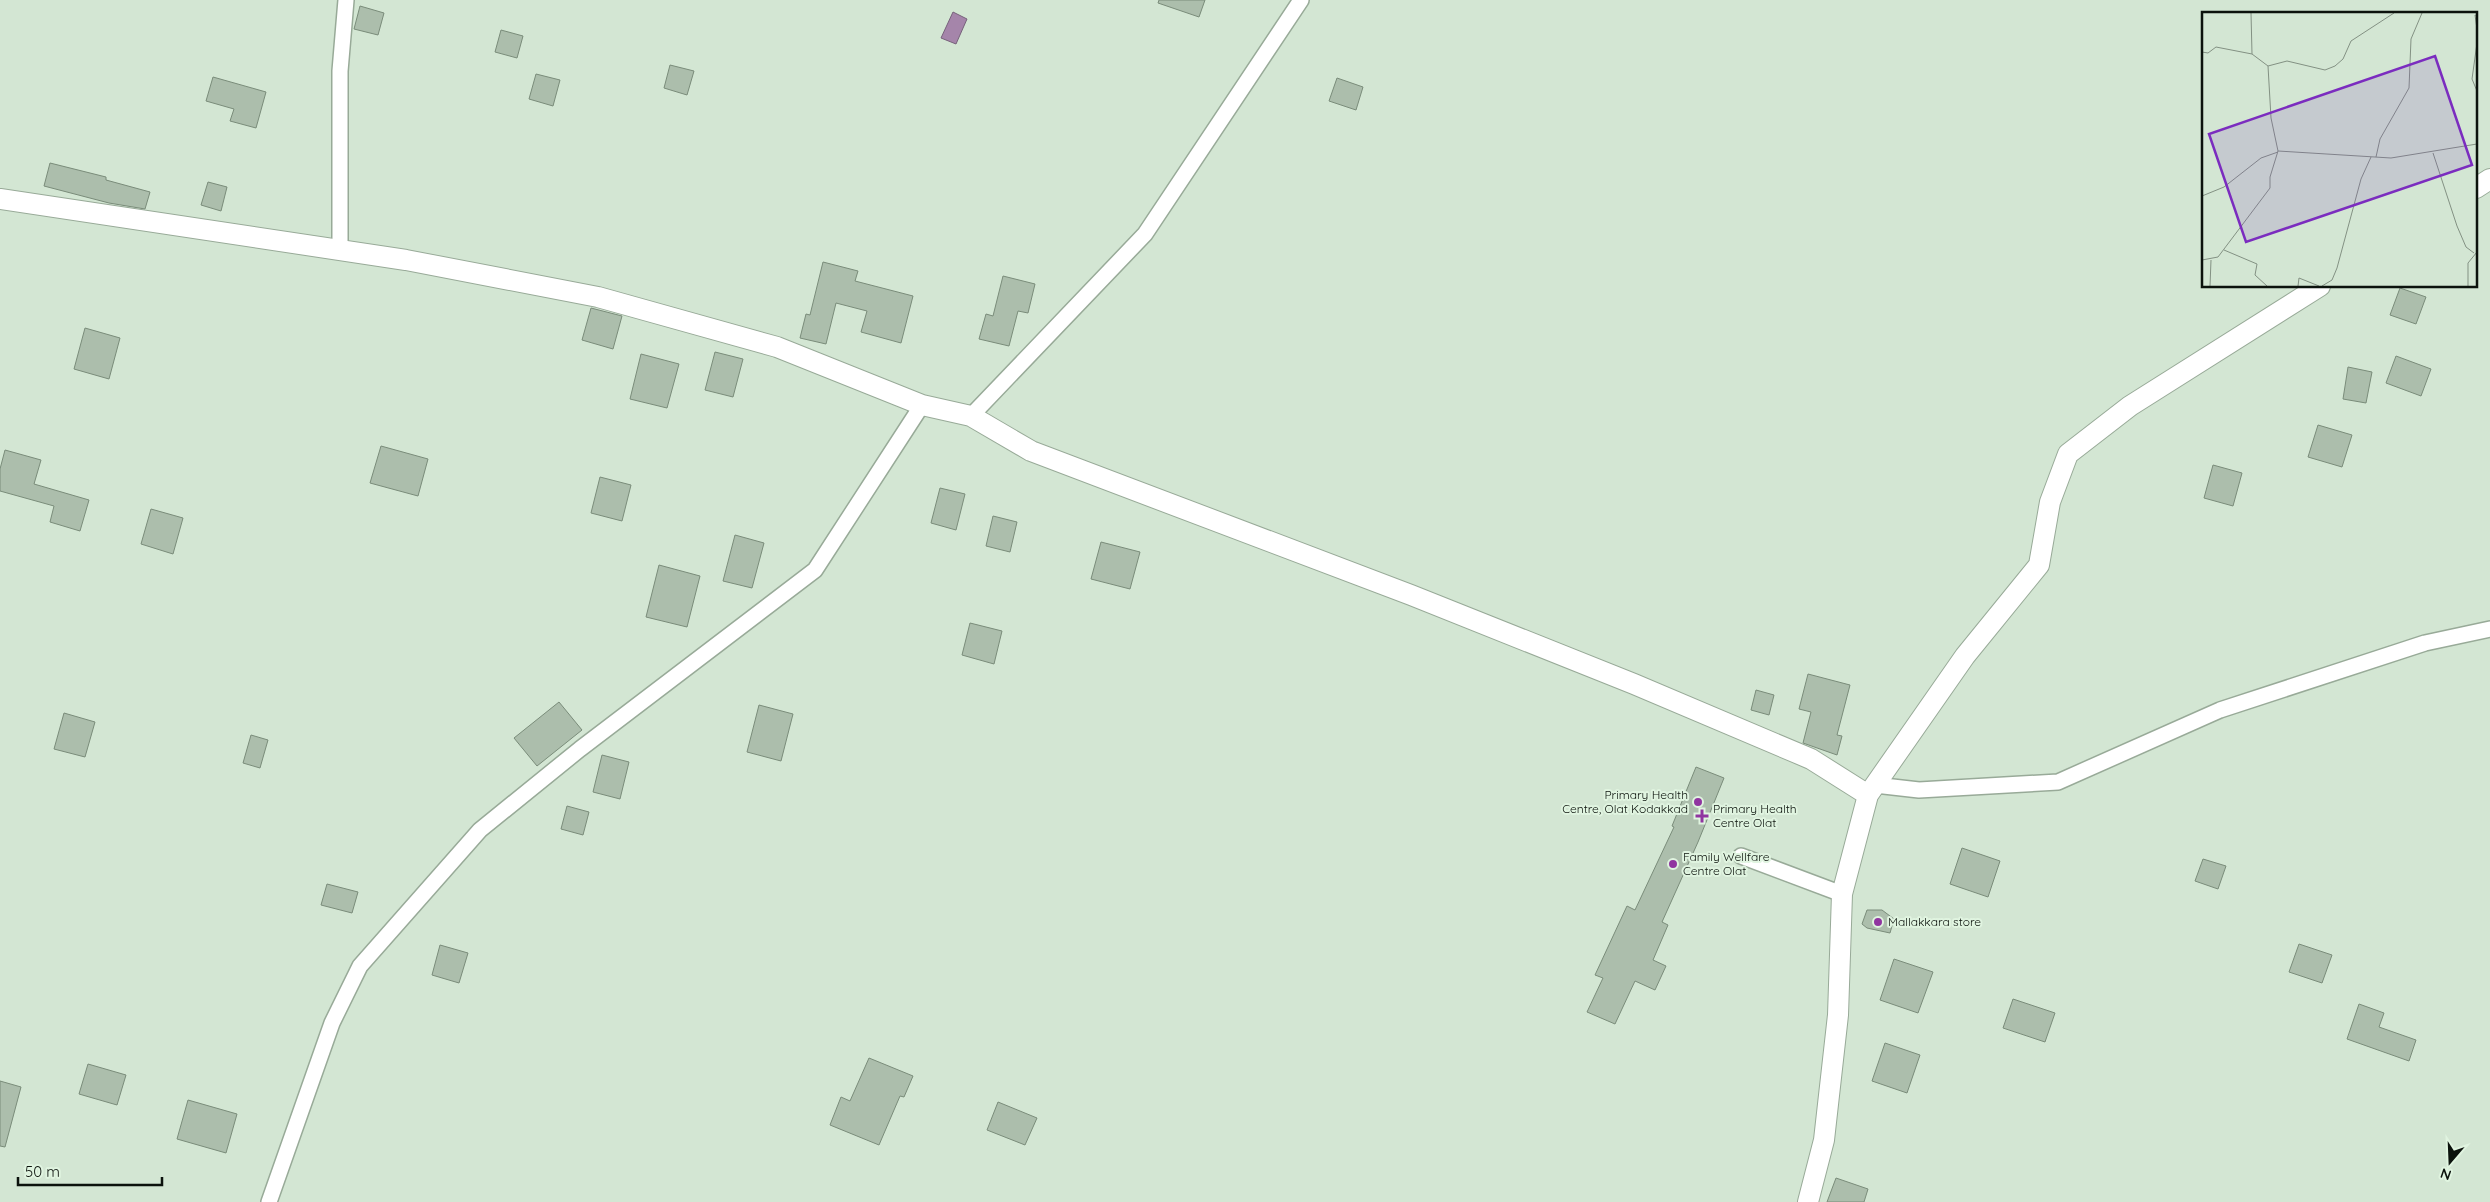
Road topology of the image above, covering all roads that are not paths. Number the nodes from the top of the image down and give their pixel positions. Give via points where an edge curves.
1 (346, 0) edge
2 (1301, 0) edge
3 (2490, 179) edge
4 (2478, 187) edge
5 (0, 199) edge
6 (340, 250) junction
7 (2317, 288) edge
8 (922, 405) junction
9 (971, 416) junction
10 (2490, 629) edge
11 (1872, 790) junction
12 (1741, 856) dead end
13 (1842, 894) junction
14 (269, 1202) edge
15 (1808, 1202) edge

1 - 6 street via 340,71
2 - 9 street via 1145,234
3 - 4 street
5 - 6 street
6 - 8 street via 598,296 777,347
7 - 11 street via 2130,406 2068,454 2050,502 2039,565 1965,656
8 - 9 street
8 - 14 street via 815,570 580,749 480,830 360,966 332,1023
9 - 11 street via 1031,451 1643,687 1811,759
10 - 11 street via 2425,643 2220,710 2058,782
11 - 13 street
12 - 13 street
13 - 15 street via 1837,1025 1824,1140

